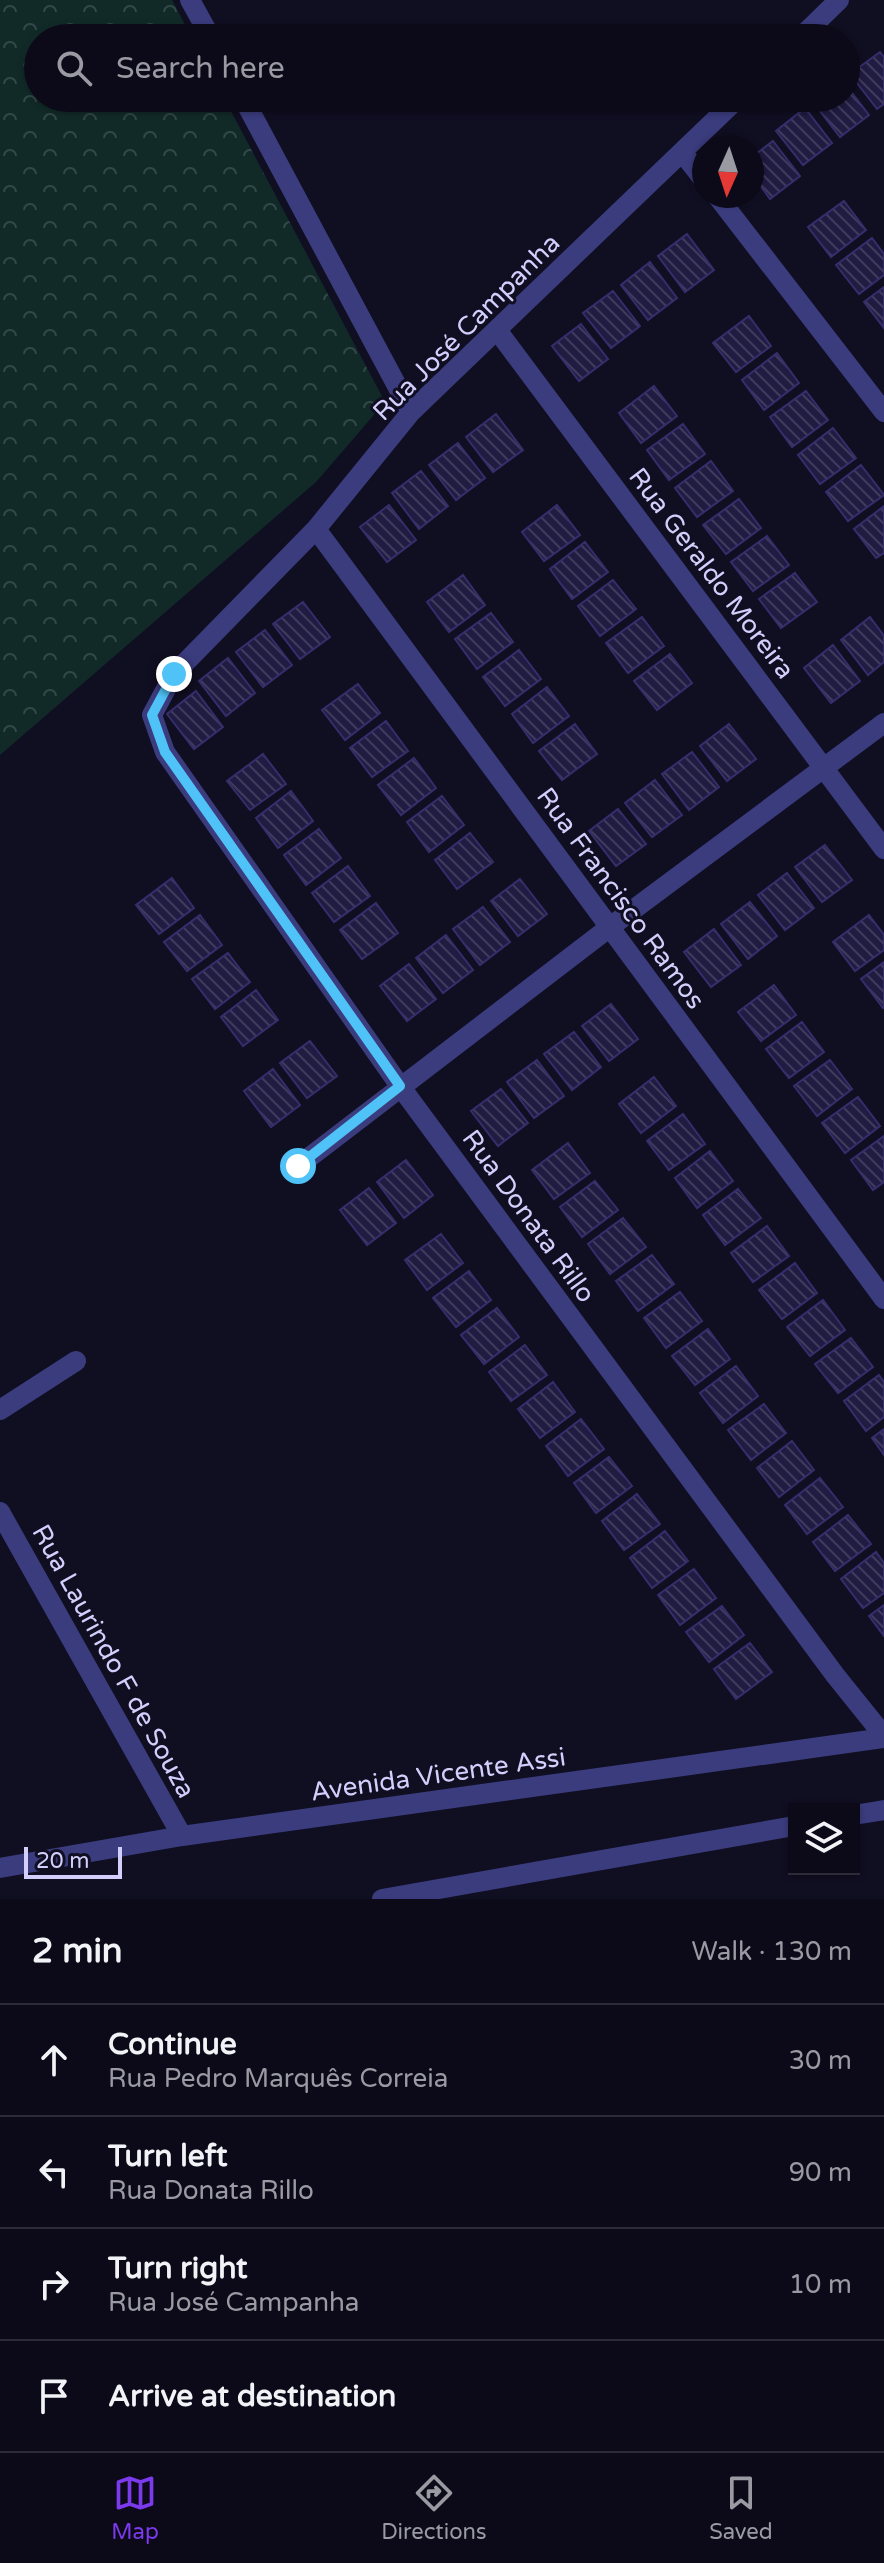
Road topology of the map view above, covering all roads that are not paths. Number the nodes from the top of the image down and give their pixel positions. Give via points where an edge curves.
1 (190, 0) edge
2 (839, 0) edge
3 (203, 24) edge
4 (814, 24) edge
5 (250, 112) edge
6 (723, 112) edge
7 (682, 152) junction
8 (692, 165) edge
9 (726, 208) edge
10 (497, 330) junction
11 (411, 412) junction
12 (884, 412) edge
13 (316, 529) junction
14 (152, 715) joint
15 (884, 723) edge
16 (825, 766) junction
17 (884, 849) edge
18 (610, 927) junction
19 (400, 1086) junction
20 (298, 1166) dead end
21 (884, 1299) edge
22 (76, 1361) dead end
23 (0, 1410) edge
24 (0, 1512) edge
25 (884, 1737) edge
26 (884, 1810) edge
27 (860, 1814) edge
28 (788, 1827) edge
29 (182, 1836) junction
30 (0, 1868) edge
31 (382, 1899) edge

1 - 3 street
2 - 4 street
5 - 11 street
6 - 7 street, Rua José Campanha
7 - 8 street
7 - 10 street, Rua José Campanha
9 - 12 street
10 - 11 street, Rua José Campanha
10 - 16 street, Rua Geraldo Moreira
11 - 13 street, Rua José Campanha
13 - 14 street, Rua José Campanha via 174,674
13 - 18 street, Rua Francisco Ramos
14 - 19 street, Rua Donata Rillo via 165,752
15 - 16 street
16 - 17 street, Rua Geraldo Moreira
16 - 18 street
18 - 19 street
18 - 21 street, Rua Francisco Ramos
19 - 20 street
19 - 25 street, Rua Donata Rillo
22 - 23 street
24 - 29 street, Rua Laurindo F de Souza
25 - 29 street, Avenida Vicente Assi
26 - 27 street
28 - 31 street
29 - 30 street, Avenida Vicente Assi

